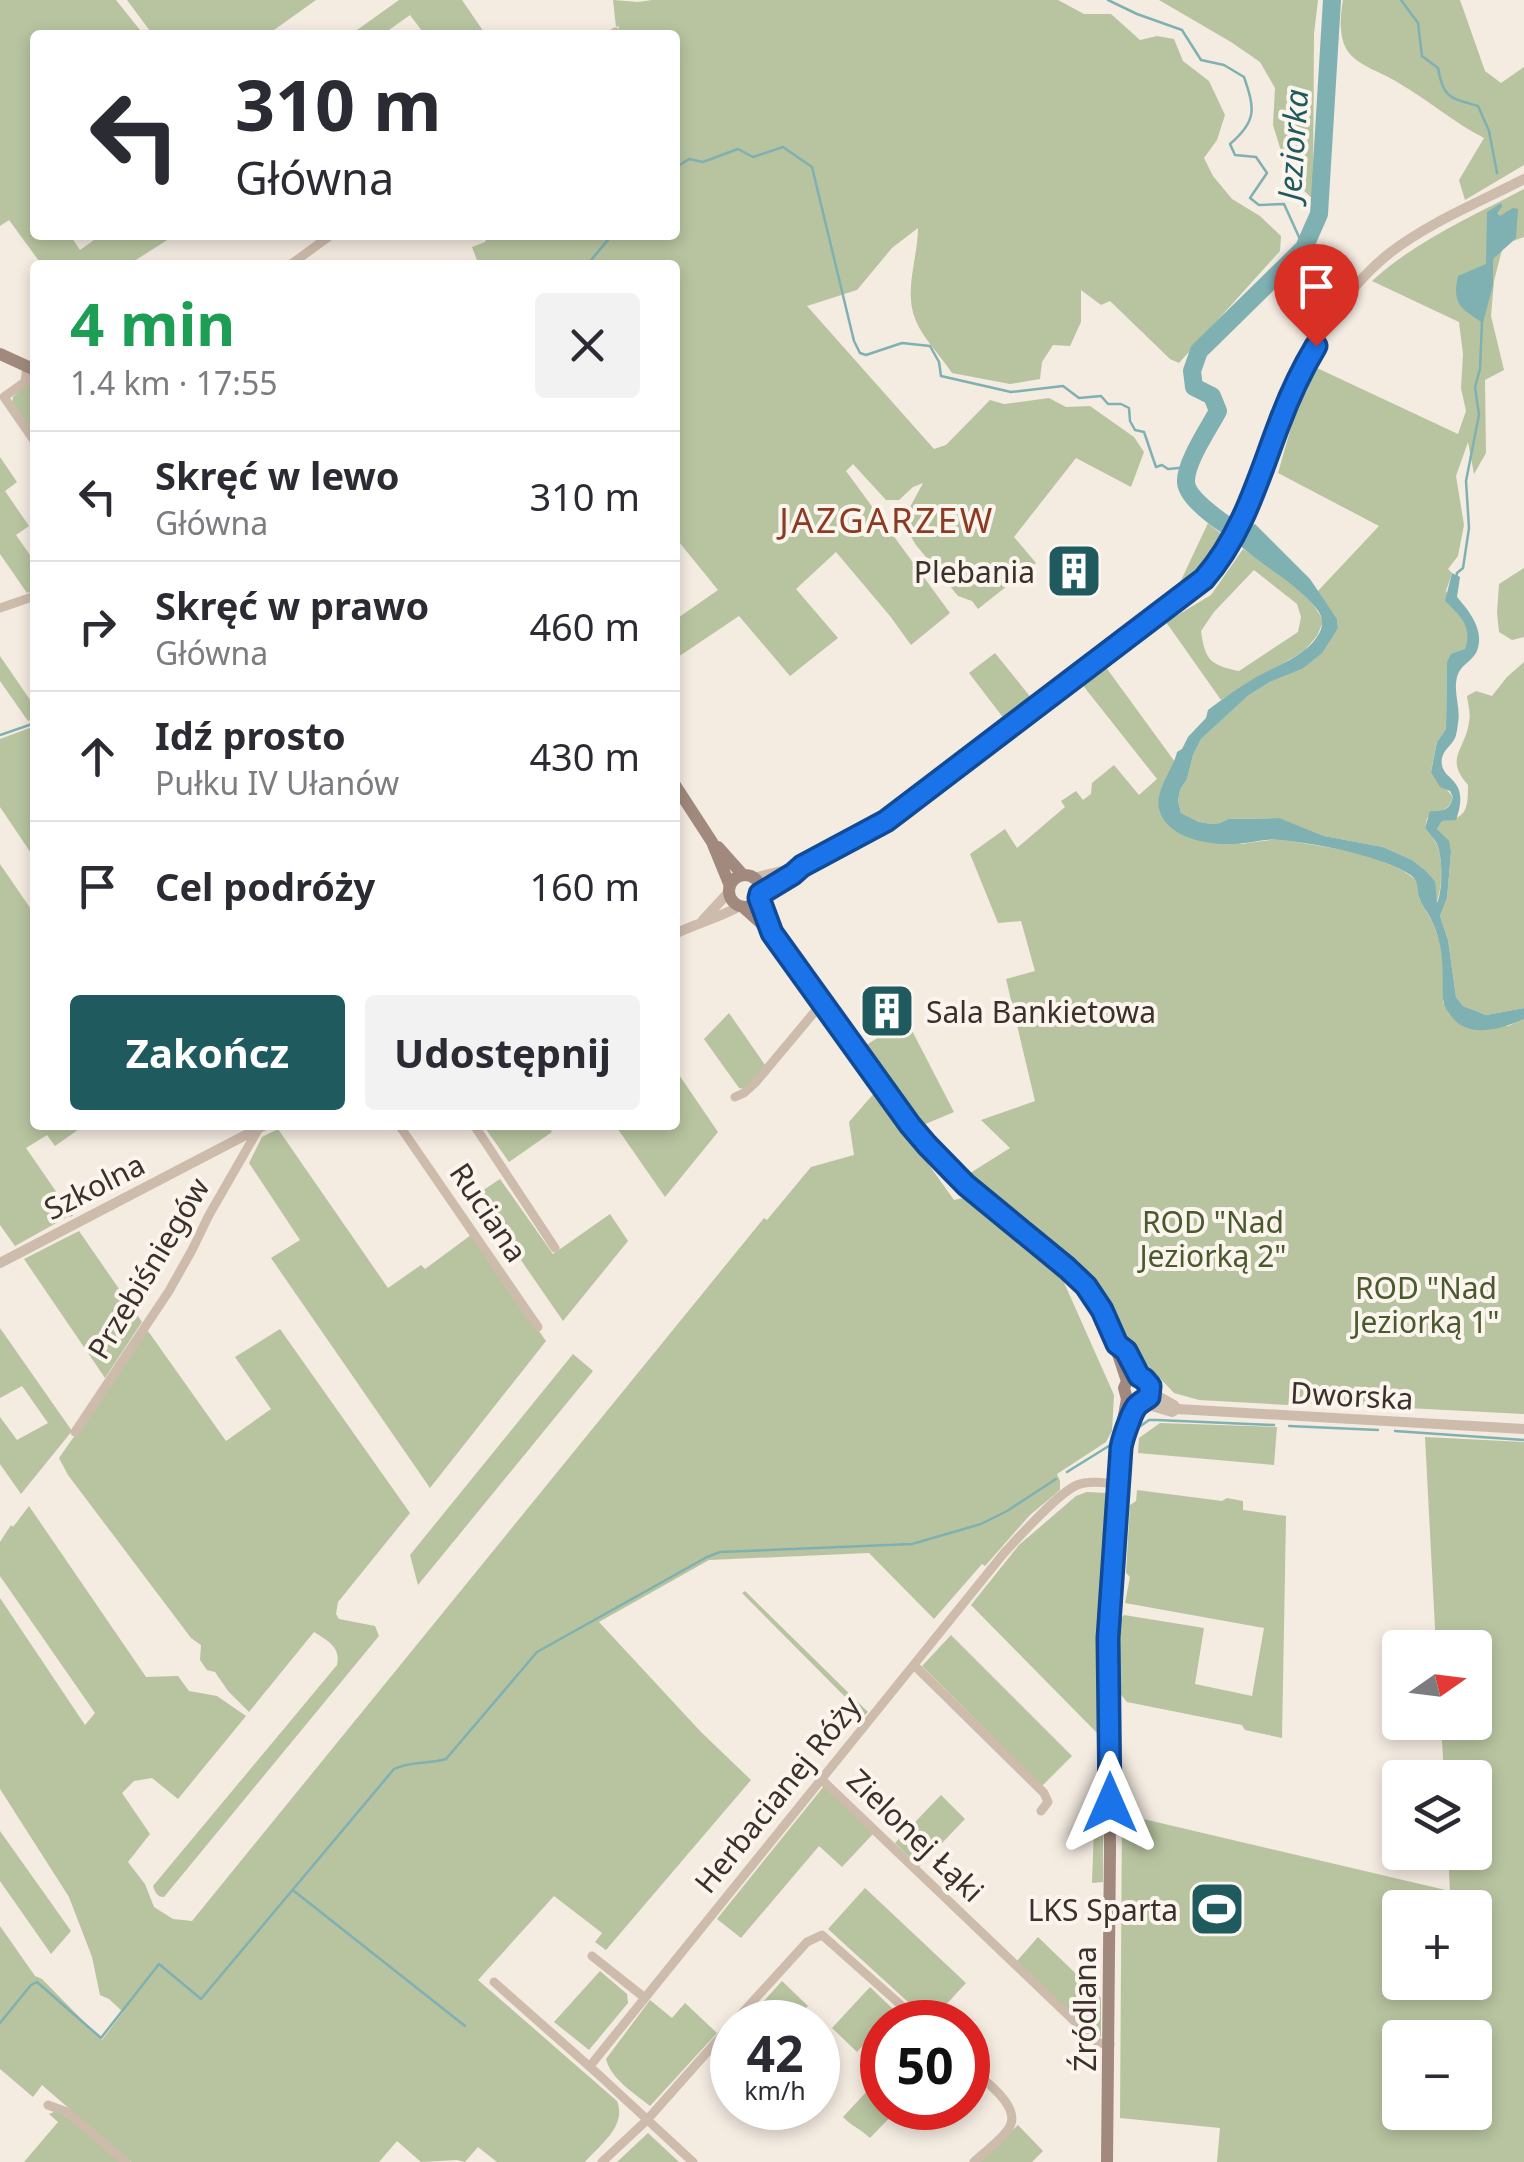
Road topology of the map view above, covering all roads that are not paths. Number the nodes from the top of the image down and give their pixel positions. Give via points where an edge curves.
1 (1524, 179) edge
2 (324, 240) edge
3 (297, 260) edge
4 (0, 354) edge
5 (30, 368) edge
6 (30, 370) edge
7 (30, 435) edge
8 (30, 598) edge
9 (0, 608) edge
10 (680, 797) edge
11 (712, 842) junction
12 (802, 866) junction
13 (749, 876) junction
14 (730, 889) junction
15 (760, 896) junction
16 (742, 906) junction
17 (703, 920) junction
18 (680, 932) edge
19 (772, 933) junction
20 (822, 1003) junction
21 (735, 1097) dead end
22 (254, 1130) edge
23 (260, 1130) edge
24 (403, 1130) edge
25 (477, 1130) edge
26 (555, 1248) dead end
27 (0, 1263) edge
28 (538, 1326) dead end
29 (1133, 1379) junction
30 (1139, 1399) junction
31 (1524, 1429) edge
32 (75, 1432) dead end
33 (1118, 1484) junction
34 (914, 1665) junction
35 (821, 1779) junction
36 (1041, 1811) dead end
37 (592, 1956) dead end
38 (494, 1982) dead end
39 (645, 1998) junction
40 (755, 2000) edge
41 (895, 2000) edge
42 (1110, 2044) junction
43 (710, 2050) edge
44 (590, 2066) junction
45 (990, 2087) edge
46 (48, 2106) dead end
47 (647, 2120) junction
48 (126, 2162) edge
49 (602, 2162) edge
50 (693, 2162) edge
51 (974, 2162) edge
52 (1107, 2162) edge

1 - 12 street via 1404,243 1355,288 1296,384 1231,543 1188,593 900,811
2 - 3 street
4 - 5 main road
6 - 7 street via 4,397
8 - 9 street
10 - 11 main road
11 - 13 main road
11 - 14 main road
12 - 13 street
12 - 15 street
13 - 14 main road via 734,880
13 - 15 main road via 759,883
14 - 16 main road
14 - 17 street
15 - 16 main road
15 - 19 main road
16 - 17 street
16 - 19 main road
17 - 18 street
19 - 20 main road
20 - 21 street via 755,1083
20 - 29 main road via 927,1145 1086,1286
22 - 27 street, Szkolna
23 - 32 street, Przebiśniegów via 168,1291
24 - 28 street, Ruciana
25 - 26 street
29 - 30 main road, Źródlana via 1124,1388
29 - 30 main road via 1148,1382
30 - 31 street, Dworska via 1171,1411
30 - 33 main road, Źródlana via 1122,1415
33 - 34 street, Herbacianej Róży via 1076,1486 1042,1514
33 - 42 main road, Źródlana via 1108,1659
34 - 35 street, Herbacianej Róży
34 - 36 street via 1044,1793 1048,1802
35 - 39 street, Herbacianej Róży
35 - 42 street, Zielonej Łąki via 1096,2041
37 - 39 street
38 - 44 street
39 - 44 street, Herbacianej Róży
40 - 41 street via 807,1942 822,1935
42 - 52 main road, Źródlana
43 - 47 street
44 - 47 street
45 - 51 street via 1008,2104 1011,2126
46 - 48 street via 66,2112
47 - 49 street
47 - 50 street

